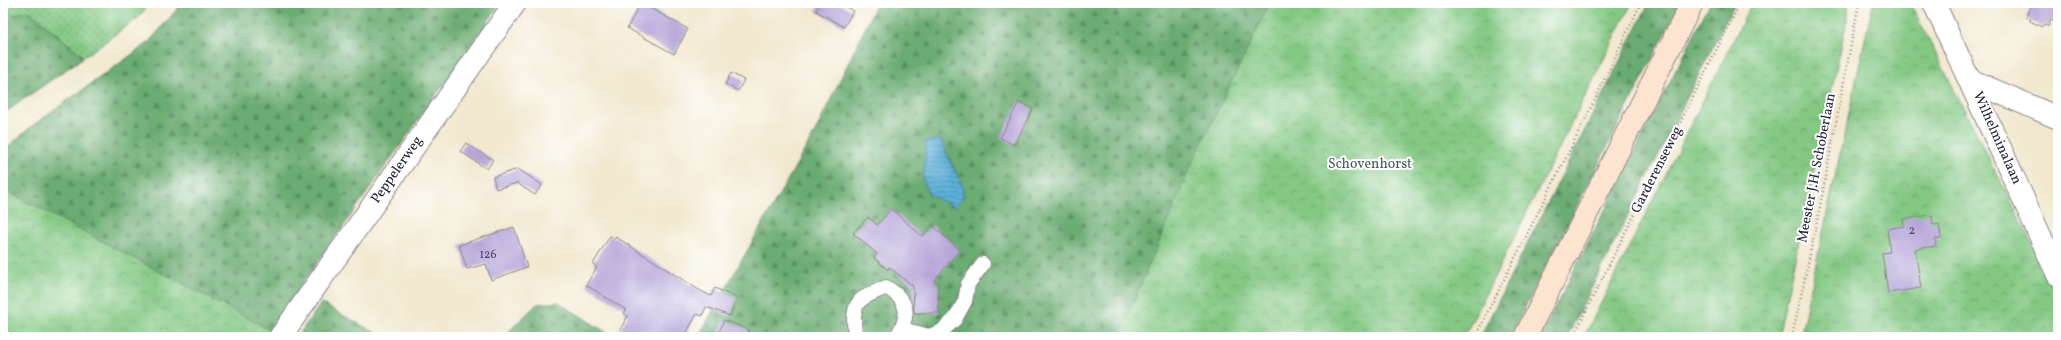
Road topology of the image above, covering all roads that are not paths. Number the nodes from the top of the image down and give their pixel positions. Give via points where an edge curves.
1 (515, 3) edge
2 (1692, 3) edge
3 (1934, 3) edge
4 (1970, 80) junction
5 (2058, 118) edge
6 (983, 264) dead end
7 (2058, 275) edge
8 (899, 333) edge
9 (280, 337) edge
10 (859, 337) edge
11 (1525, 337) edge

1 - 9 street, Peppelerweg
2 - 11 main road
3 - 4 street, Wilhelminalaan
4 - 5 street
4 - 7 street, Wilhelminalaan
6 - 8 lane via 968,284 964,301 955,319 942,332 928,336
8 - 10 lane via 905,324 906,306 898,294 886,288 859,300 854,308 854,332

